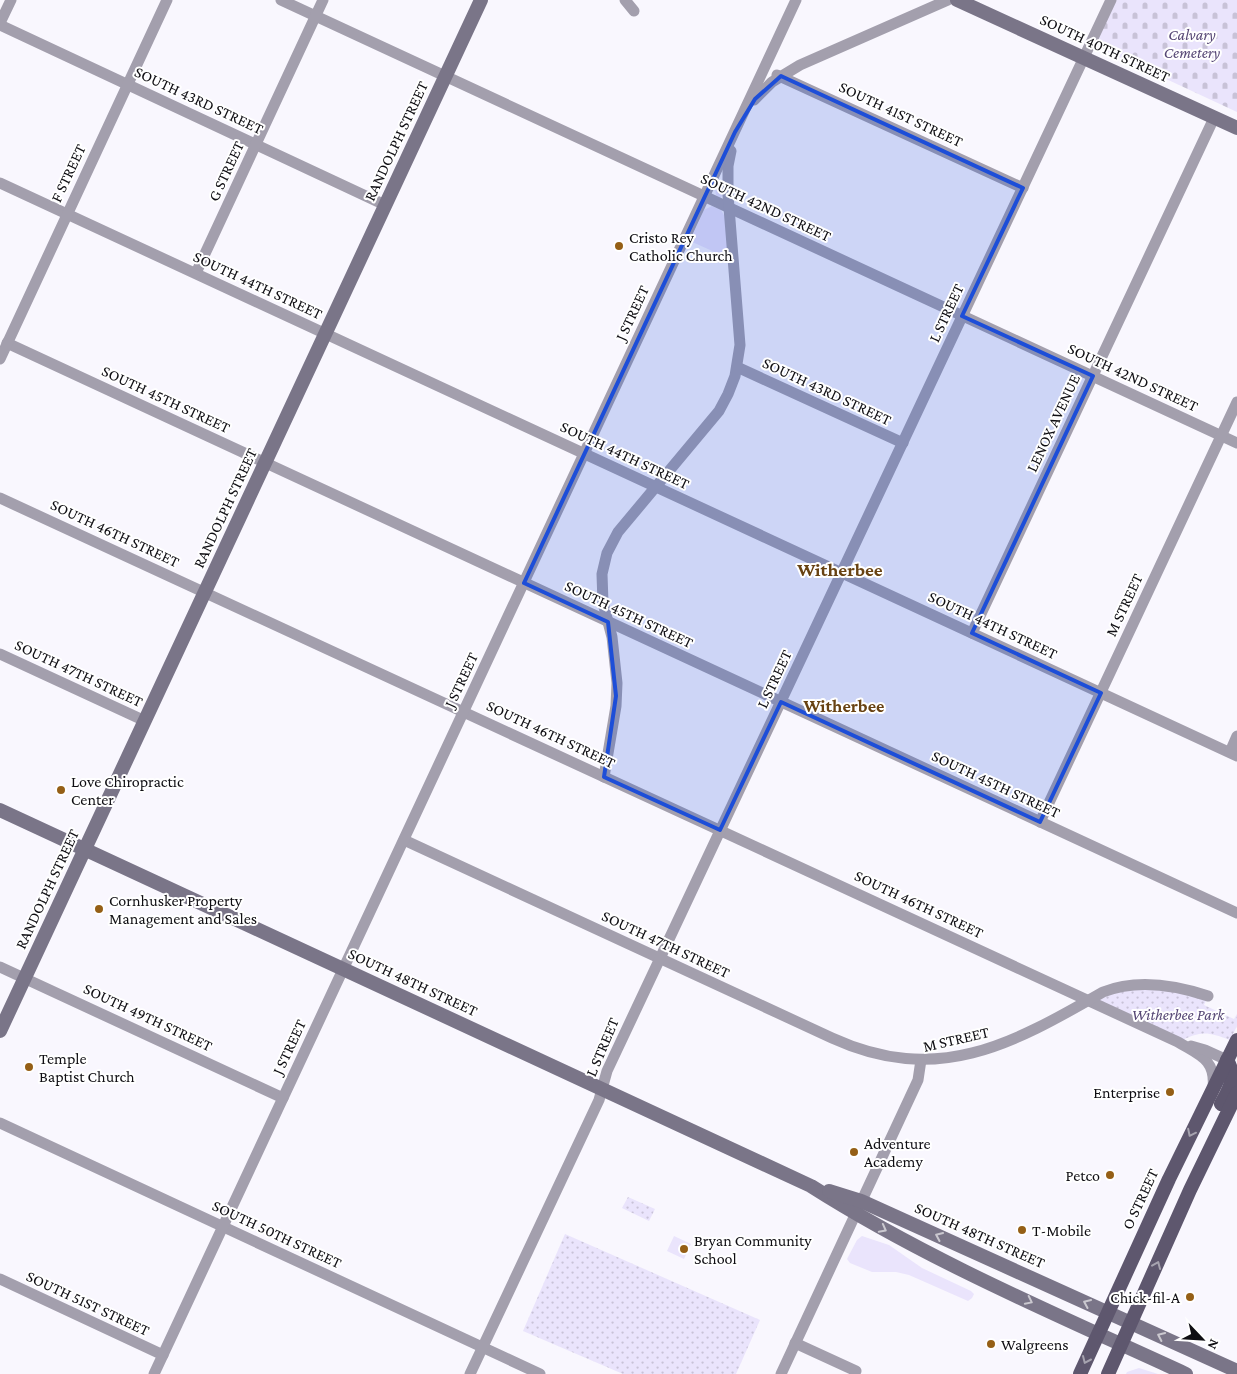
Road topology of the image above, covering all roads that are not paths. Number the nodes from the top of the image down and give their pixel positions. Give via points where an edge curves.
1 (10, 0) edge
2 (167, 0) edge
3 (281, 0) edge
4 (323, 0) edge
5 (481, 0) edge
6 (626, 0) edge
7 (796, 0) edge
8 (948, 0) edge
9 (957, 0) edge
10 (1111, 0) edge
11 (634, 11) dead end
12 (316, 16) junction
13 (0, 24) edge
14 (1084, 58) junction
15 (764, 69) junction
16 (780, 76) junction
17 (445, 77) junction
18 (127, 84) junction
19 (1214, 118) junction
20 (1237, 128) edge
21 (735, 132) junction
22 (256, 145) junction
23 (0, 183) edge
24 (1023, 188) junction
25 (705, 197) junction
26 (385, 205) junction
27 (729, 208) junction
28 (67, 214) junction
29 (196, 273) junction
30 (962, 316) junction
31 (325, 334) junction
32 (8, 343) junction
33 (0, 359) edge
34 (737, 367) junction
35 (1092, 376) junction
36 (1237, 402) edge
37 (1221, 436) junction
38 (903, 443) junction
39 (1237, 443) edge
40 (584, 454) junction
41 (265, 463) junction
42 (656, 487) junction
43 (0, 498) edge
44 (841, 573) junction
45 (524, 583) junction
46 (205, 592) junction
47 (608, 622) junction
48 (972, 633) junction
49 (0, 654) edge
50 (1101, 693) junction
51 (781, 702) junction
52 (464, 712) junction
53 (145, 721) junction
54 (1237, 736) edge
55 (1233, 754) edge
56 (604, 777) junction
57 (0, 810) edge
58 (1040, 822) junction
59 (720, 830) junction
60 (404, 840) junction
61 (85, 849) junction
62 (1237, 913) edge
63 (660, 958) junction
64 (0, 967) edge
65 (343, 970) junction
66 (25, 978) junction
67 (1208, 996) dead end
68 (1089, 1000) junction
69 (0, 1031) edge
70 (1237, 1040) edge
71 (1178, 1042) junction
72 (920, 1060) junction
73 (1227, 1060) junction
74 (602, 1089) junction
75 (1212, 1089) junction
76 (1237, 1093) edge
77 (283, 1098) junction
78 (0, 1123) edge
79 (1206, 1155) junction
80 (859, 1207) junction
81 (223, 1227) junction
82 (0, 1279) edge
83 (1108, 1312) junction
84 (1132, 1322) junction
85 (1098, 1334) junction
86 (795, 1343) junction
87 (1122, 1345) junction
88 (483, 1347) junction
89 (163, 1355) junction
90 (856, 1371) dead end
91 (1237, 1371) edge
92 (154, 1374) edge
93 (470, 1374) edge
94 (540, 1374) edge
95 (781, 1374) edge
96 (1080, 1374) edge
97 (1108, 1374) edge
98 (1186, 1374) edge

1 - 13 street
2 - 18 street, F STREET
3 - 12 street, SOUTH 42ND STREET
4 - 12 street, G STREET
5 - 17 main road, RANDOLPH STREET
6 - 11 street
7 - 15 street, J STREET
8 - 16 street
9 - 14 main road, SOUTH 40TH STREET
10 - 14 street, L STREET
12 - 17 street, SOUTH 42ND STREET
12 - 22 street, G STREET
13 - 18 street, SOUTH 43RD STREET
14 - 19 main road, SOUTH 40TH STREET
14 - 24 street, L STREET
15 - 16 street, SOUTH 41ST STREET
15 - 21 street, J STREET
16 - 21 street via 755,99
16 - 24 street, SOUTH 41ST STREET
17 - 25 street, SOUTH 42ND STREET
17 - 26 main road, RANDOLPH STREET
18 - 22 street, SOUTH 43RD STREET
18 - 28 street, F STREET
19 - 20 main road, SOUTH 40TH STREET
19 - 35 street, LENOX AVENUE
21 - 25 street, J STREET
21 - 27 street via 728,166
22 - 26 street, SOUTH 43RD STREET
22 - 29 street, G STREET
23 - 28 street, SOUTH 44TH STREET
24 - 30 street, L STREET
25 - 27 street, SOUTH 42ND STREET
25 - 40 street, J STREET
26 - 31 main road, RANDOLPH STREET
27 - 30 street, SOUTH 42ND STREET
27 - 34 street via 740,335
28 - 29 street, SOUTH 44TH STREET
28 - 32 street, F STREET
29 - 31 street, SOUTH 44TH STREET
30 - 35 street, SOUTH 42ND STREET
30 - 38 street, L STREET
31 - 40 street, SOUTH 44TH STREET
31 - 41 main road, RANDOLPH STREET
32 - 33 street, F STREET
32 - 41 street, SOUTH 45TH STREET
34 - 38 street, SOUTH 43RD STREET
34 - 42 street via 719,411
35 - 37 street, SOUTH 42ND STREET
35 - 48 street, LENOX AVENUE
36 - 37 street, M STREET
37 - 39 street, SOUTH 42ND STREET
37 - 50 street, M STREET
38 - 44 street, L STREET
40 - 42 street, SOUTH 44TH STREET
40 - 45 street, J STREET
41 - 45 street, SOUTH 45TH STREET
41 - 46 main road, RANDOLPH STREET
42 - 44 street, SOUTH 44TH STREET
42 - 47 street via 618,532 607,553 602,580
43 - 46 street, SOUTH 46TH STREET
44 - 48 street, SOUTH 44TH STREET
44 - 51 street, L STREET
45 - 47 street, SOUTH 45TH STREET
45 - 52 street, J STREET
46 - 52 street, SOUTH 46TH STREET
46 - 53 main road, RANDOLPH STREET
47 - 51 street, SOUTH 45TH STREET
47 - 56 street via 615,660 616,696
48 - 50 street, SOUTH 44TH STREET
49 - 53 street, SOUTH 47TH STREET
50 - 55 street, SOUTH 44TH STREET
50 - 58 street, M STREET
51 - 58 street, SOUTH 45TH STREET
51 - 59 street, L STREET
52 - 56 street, SOUTH 46TH STREET
52 - 60 street, J STREET
53 - 61 main road, RANDOLPH STREET
54 - 55 street
56 - 59 street, SOUTH 46TH STREET
57 - 61 main road, SOUTH 48TH STREET
58 - 62 street, SOUTH 45TH STREET
59 - 63 street, L STREET
59 - 68 street, SOUTH 46TH STREET
60 - 63 street, SOUTH 47TH STREET
60 - 65 street, J STREET
61 - 65 main road, SOUTH 48TH STREET
61 - 66 main road, RANDOLPH STREET
63 - 72 street, SOUTH 47TH STREET via 840,1042 873,1054
63 - 74 street, L STREET via 607,1071
64 - 66 street, SOUTH 49TH STREET
65 - 74 main road, SOUTH 48TH STREET
65 - 77 street, J STREET
66 - 69 main road, RANDOLPH STREET
66 - 77 street, SOUTH 49TH STREET
67 - 68 street via 1177,987 1150,985 1108,990
68 - 71 street, SOUTH 46TH STREET
68 - 72 street, M STREET via 997,1046 967,1055
70 - 73 main road, O STREET
71 - 73 street, SOUTH 46TH STREET
71 - 75 street, SOUTH 46TH STREET via 1210,1065 1214,1078
72 - 80 street, M STREET via 918,1080
73 - 75 main road, O STREET
73 - 79 main road via 1233,1076 1215,1118
74 - 80 main road, SOUTH 48TH STREET
74 - 88 street, L STREET
75 -> 83 main road, O STREET
76 - 79 main road
77 - 81 street, J STREET
78 - 81 street, SOUTH 50TH STREET
84 -> 79 main road
83 -> 80 main road, SOUTH 48TH STREET
80 -> 85 main road, SOUTH 48TH STREET via 918,1248
80 - 86 street, M STREET
81 - 88 street, SOUTH 50TH STREET
81 - 89 street, J STREET
82 - 89 street, SOUTH 51ST STREET
83 - 84 main road, SOUTH 48TH STREET
83 - 85 main road, O STREET
84 - 87 main road
91 -> 84 main road, SOUTH 48TH STREET
85 - 87 main road, SOUTH 48TH STREET
85 -> 96 main road, O STREET
86 - 90 street
86 - 95 street, M STREET
87 - 97 main road
87 - 98 main road, SOUTH 48TH STREET
88 - 93 street, L STREET
88 - 94 street, SOUTH 50TH STREET
89 - 92 street, J STREET

